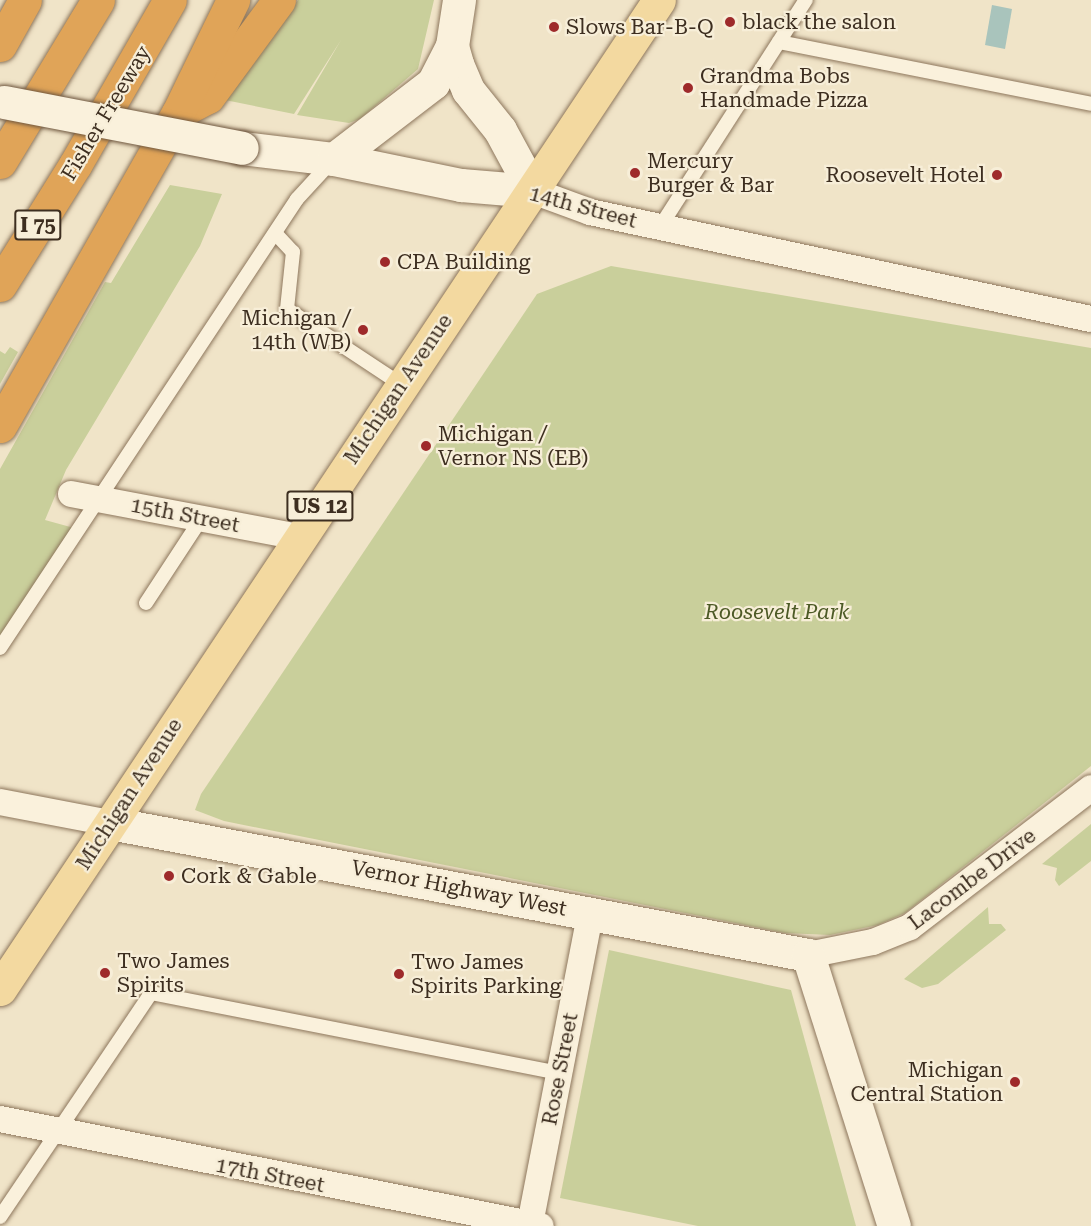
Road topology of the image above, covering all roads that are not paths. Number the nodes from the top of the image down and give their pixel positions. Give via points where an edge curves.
1 (14, 0) edge
2 (26, 0) edge
3 (98, 0) edge
4 (170, 0) edge
5 (233, 0) edge
6 (279, 0) edge
7 (459, 0) edge
8 (659, 0) edge
9 (806, 0) edge
10 (779, 42) junction
11 (0, 44) edge
12 (452, 46) junction
13 (0, 101) edge
14 (1091, 104) edge
15 (178, 113) junction
16 (334, 159) junction
17 (0, 162) edge
18 (532, 191) junction
19 (660, 227) junction
20 (275, 233) junction
21 (0, 285) edge
22 (1091, 319) edge
23 (402, 385) junction
24 (0, 426) edge
25 (71, 494) dead end
26 (98, 497) junction
27 (201, 519) junction
28 (299, 537) junction
29 (146, 603) dead end
30 (0, 648) edge
31 (1091, 788) edge
32 (0, 802) edge
33 (110, 824) junction
34 (590, 914) junction
35 (808, 955) junction
36 (0, 989) edge
37 (559, 1073) junction
38 (0, 1119) edge
39 (57, 1132) junction
40 (0, 1217) edge
41 (452, 1218) edge
42 (535, 1225) edge
43 (894, 1226) edge

1 - 11 highway
2 - 11 highway
3 - 17 highway
4 - 21 highway, Fisher Freeway / I 75
5 - 15 highway
6 - 15 highway via 208,98
7 - 12 street
8 - 18 main road, Michigan Avenue / US 12
9 - 10 lane
10 - 14 lane
10 - 19 lane
12 - 16 street via 433,83
12 - 18 street via 468,90 500,130
13 - 16 street, 14th Street, bridge via 243,148
15 - 24 highway
16 - 18 street, 14th Street via 461,185
16 - 20 lane via 297,199
18 - 19 street, 14th Street via 590,212
18 - 23 main road, Michigan Avenue / US 12
19 - 22 street, 14th Street
20 - 23 lane via 293,252 287,309
20 - 26 lane
23 - 28 main road, Michigan Avenue / US 12
25 - 26 street, 15th Street
26 - 27 street, 15th Street
26 - 30 lane
27 - 28 street, 15th Street
27 - 29 lane
28 - 33 main road, Michigan Avenue / US 12
31 - 35 street, Lacombe Drive via 910,927 873,942
32 - 33 street
33 - 34 street, Vernor Highway West
33 - 36 main road, Michigan Avenue / US 12
34 - 35 street, Vernor Highway West
34 - 37 street, Rose Street
35 - 43 street
37 - 39 lane via 151,993
37 - 42 street, Rose Street
38 - 39 street, 17th Street
39 - 40 lane
39 - 41 street, 17th Street
41 - 42 street, 17th Street

